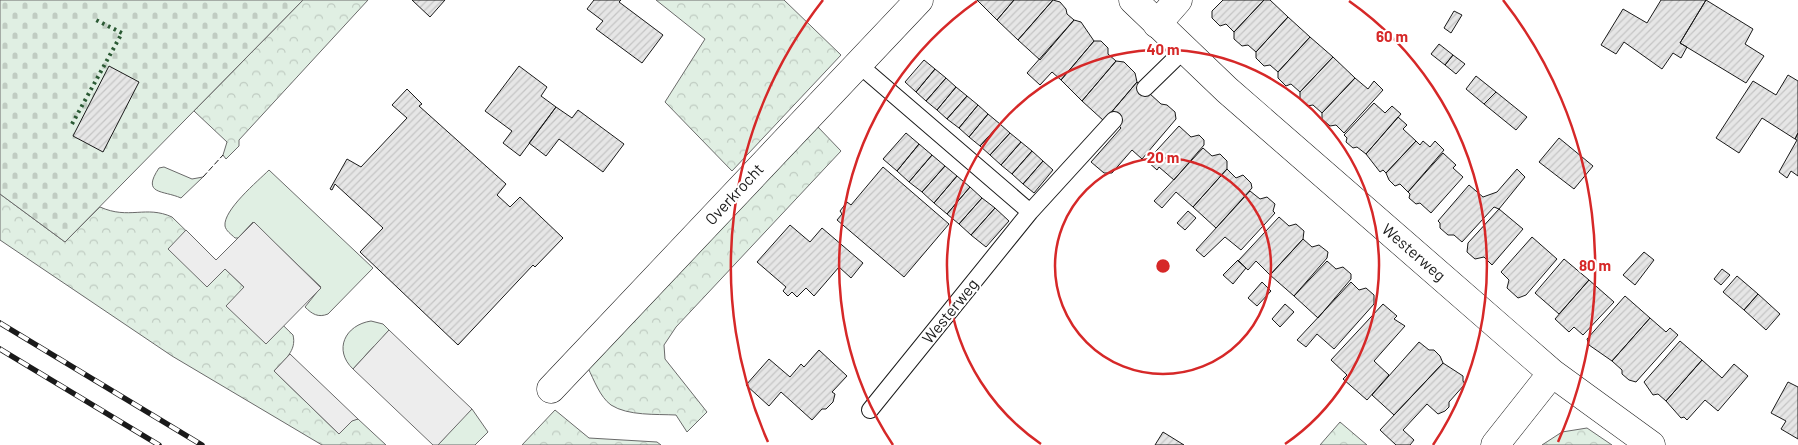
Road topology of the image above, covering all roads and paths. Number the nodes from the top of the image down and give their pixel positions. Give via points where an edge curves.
1 (918, 0) edge
2 (1133, 0) edge
3 (1178, 0) edge
4 (1157, 24) junction
5 (1185, 49) junction
6 (858, 64) junction
7 (1144, 88) dead end
8 (1114, 120) dead end
9 (1030, 212) junction
10 (1552, 374) junction
11 (551, 389) dead end
12 (870, 410) dead end
13 (1495, 445) edge
14 (1651, 445) edge

1 - 6 street, Overkrocht
2 - 4 street, Westerweg
3 - 4 street
4 - 5 street, Westerweg
5 - 7 lane
5 - 10 street, Westerweg via 1227,90
6 - 9 lane
6 - 11 street, Overkrocht
8 - 9 lane, Westerweg
9 - 12 lane, Westerweg
10 - 13 street
10 - 14 street, Westerweg

